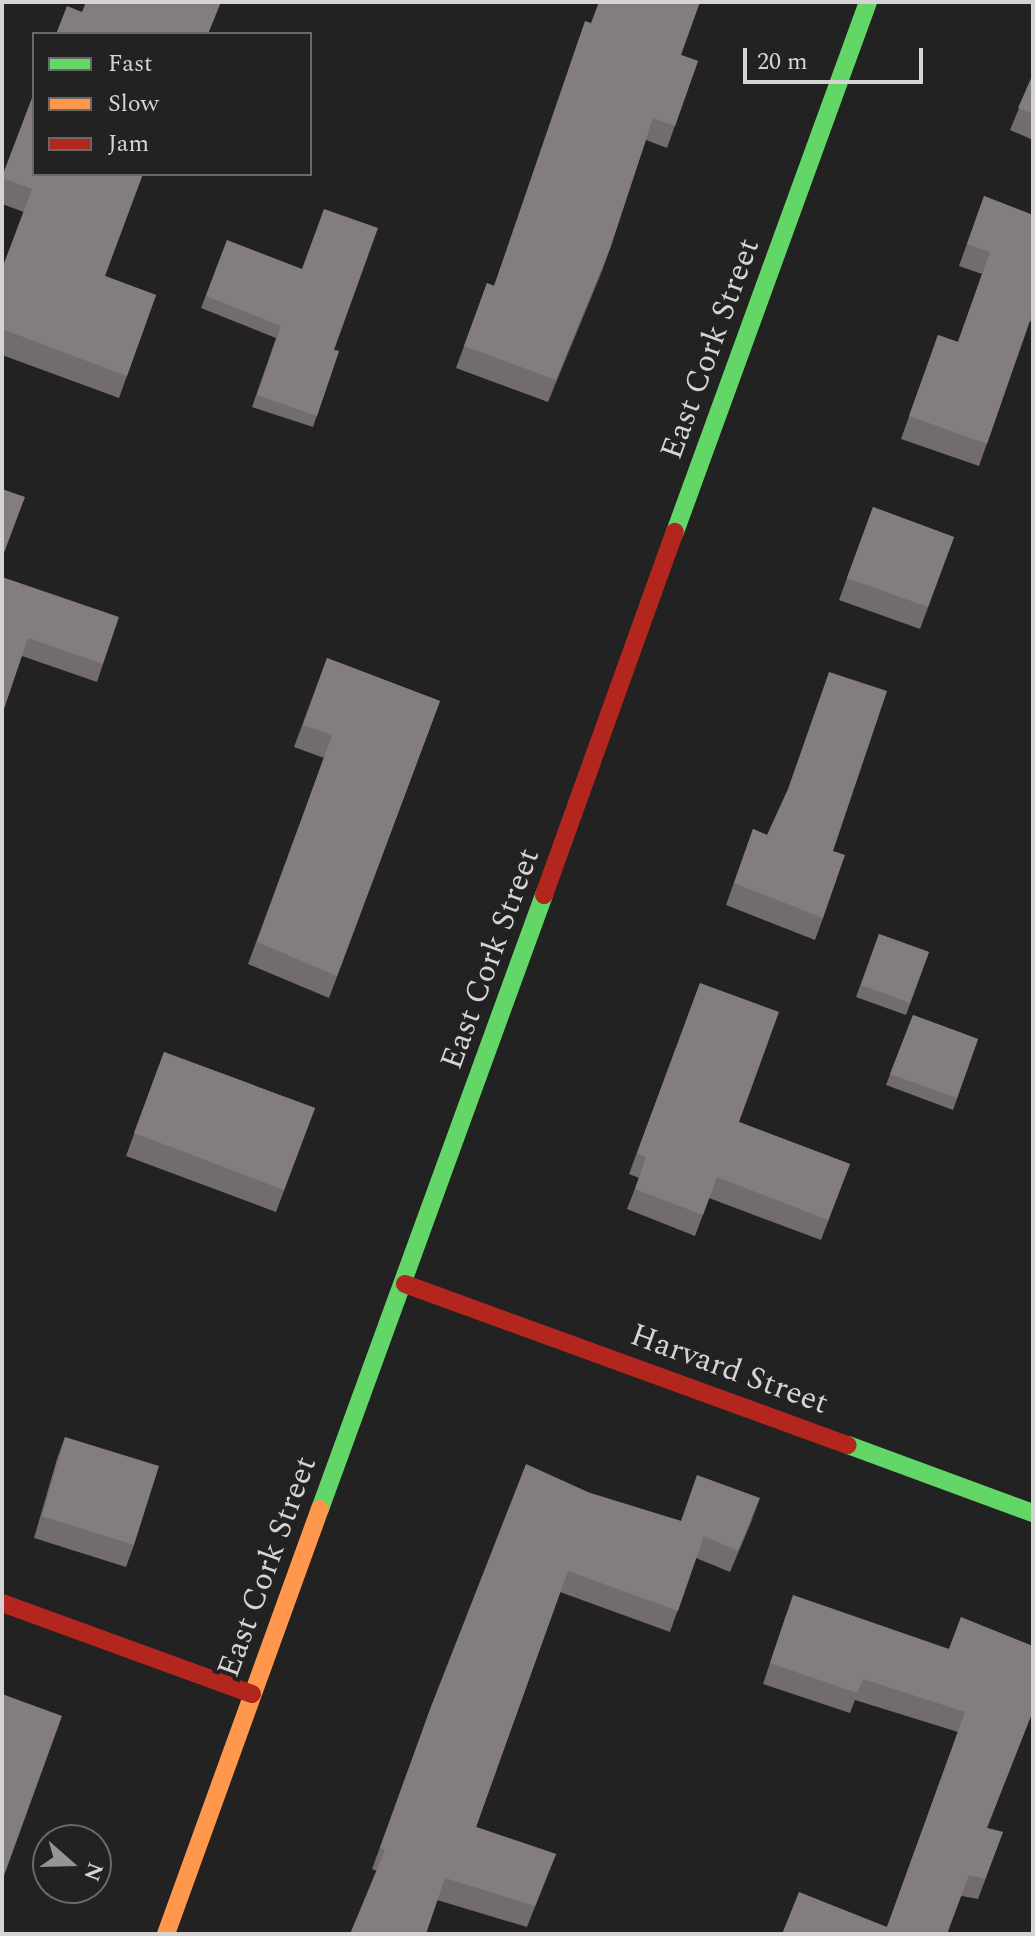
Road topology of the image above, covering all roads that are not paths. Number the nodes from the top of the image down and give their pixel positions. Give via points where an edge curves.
1 (868, 2) edge
2 (405, 1284) junction
3 (1033, 1513) edge
4 (2, 1603) edge
5 (252, 1694) junction
6 (166, 1934) edge

1 - 2 street, East Cork Street
2 - 3 street, Harvard Street
2 - 5 street, East Cork Street
4 - 5 street
5 - 6 street, East Cork Street

